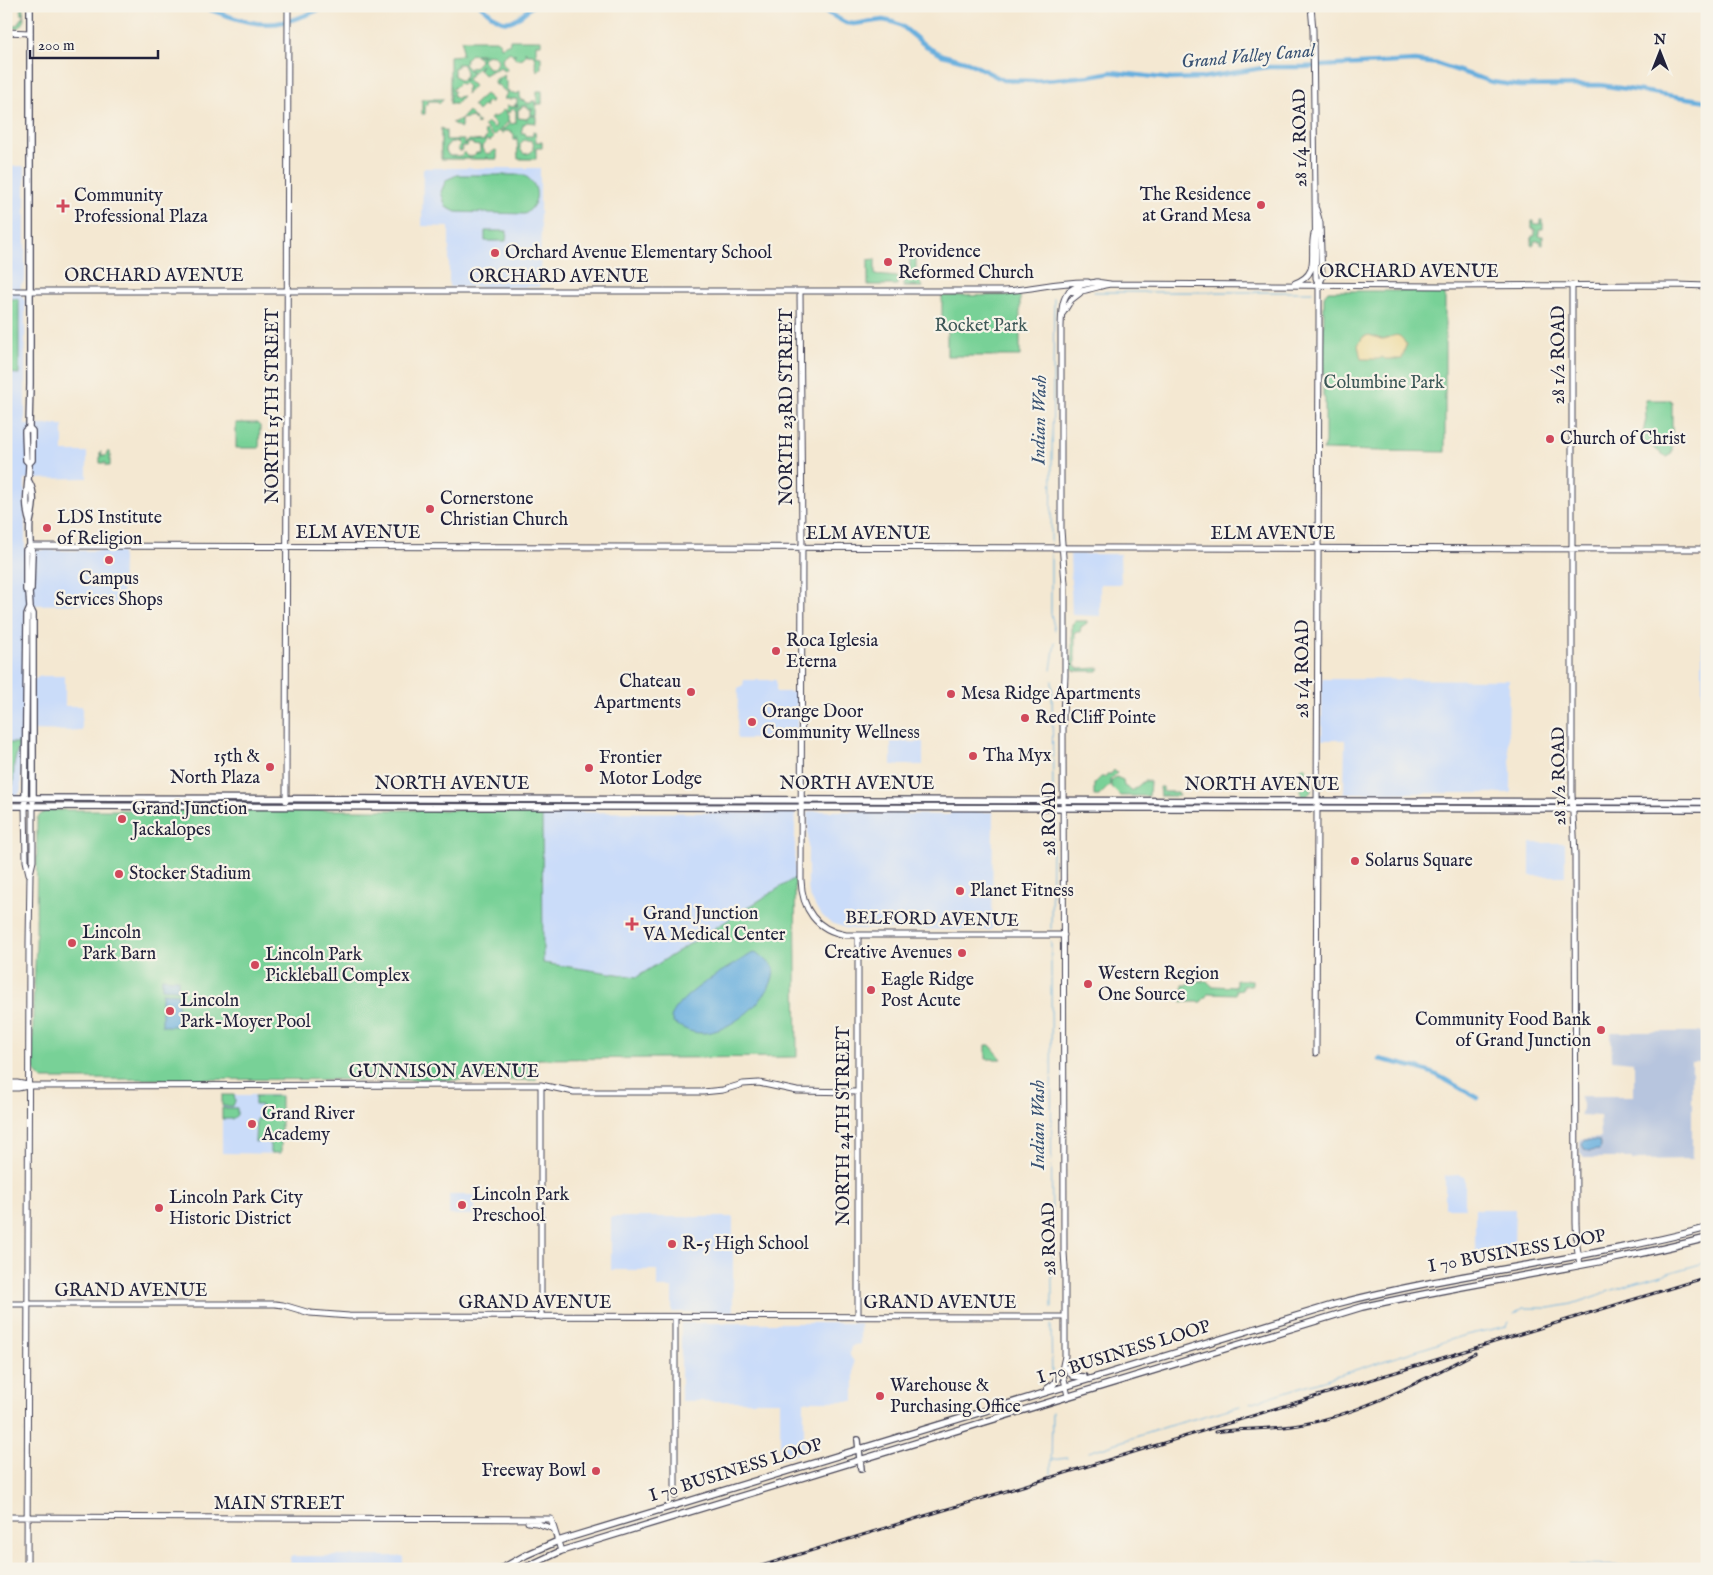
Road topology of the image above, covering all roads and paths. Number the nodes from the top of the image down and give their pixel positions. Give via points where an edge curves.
1 (30, 6) edge
2 (288, 6) edge
3 (1311, 6) edge
4 (6, 32) edge
5 (30, 33) junction
6 (1316, 209) junction
7 (1316, 226) junction
8 (1061, 282) junction
9 (1098, 282) junction
10 (1110, 284) junction
11 (1286, 285) junction
12 (1319, 285) junction
13 (1572, 285) junction
14 (1707, 286) edge
15 (6, 290) edge
16 (286, 290) junction
17 (30, 291) junction
18 (800, 291) junction
19 (1069, 291) junction
20 (1082, 291) junction
21 (1062, 313) junction
22 (30, 546) junction
23 (286, 547) junction
24 (802, 547) junction
25 (1317, 547) junction
26 (1062, 548) junction
27 (1572, 548) junction
28 (1707, 548) edge
29 (30, 608) junction
30 (6, 798) edge
31 (25, 798) junction
32 (33, 798) junction
33 (195, 798) junction
34 (286, 798) junction
35 (413, 799) junction
36 (549, 799) junction
37 (593, 799) junction
38 (620, 799) junction
39 (672, 799) junction
40 (706, 799) junction
41 (802, 799) junction
42 (993, 800) junction
43 (1030, 800) junction
44 (1063, 800) junction
45 (1154, 800) junction
46 (1194, 800) junction
47 (1223, 800) junction
48 (1317, 801) junction
49 (1383, 801) junction
50 (1416, 801) junction
51 (1445, 801) junction
52 (1508, 801) junction
53 (1540, 801) junction
54 (1573, 801) junction
55 (1645, 802) junction
56 (1674, 802) junction
57 (1704, 802) edge
58 (6, 806) edge
59 (25, 806) junction
60 (33, 806) junction
61 (158, 806) junction
62 (286, 806) junction
63 (413, 806) junction
64 (524, 807) junction
65 (555, 807) junction
66 (620, 807) junction
67 (647, 807) junction
68 (672, 807) junction
69 (801, 807) junction
70 (958, 807) junction
71 (996, 807) junction
72 (1063, 807) junction
73 (1116, 807) junction
74 (1158, 808) junction
75 (1225, 808) junction
76 (1317, 808) junction
77 (1347, 808) junction
78 (1379, 808) junction
79 (1440, 808) junction
80 (1469, 808) junction
81 (1507, 808) junction
82 (1573, 808) junction
83 (1604, 809) junction
84 (1642, 809) junction
85 (1695, 809) junction
86 (1707, 809) edge
87 (30, 874) junction
88 (808, 911) joint
89 (858, 935) junction
90 (1064, 935) junction
91 (1316, 1053) dead end
92 (6, 1082) edge
93 (541, 1085) junction
94 (28, 1086) junction
95 (6, 1088) edge
96 (858, 1092) junction
97 (1707, 1228) edge
98 (1707, 1238) edge
99 (1578, 1256) junction
100 (1580, 1266) junction
101 (1368, 1296) junction
102 (6, 1304) edge
103 (28, 1304) junction
104 (1369, 1306) junction
105 (540, 1317) junction
106 (675, 1317) junction
107 (858, 1317) junction
108 (1065, 1317) junction
109 (1213, 1341) junction
110 (1218, 1350) junction
111 (1065, 1369) junction
112 (1096, 1376) junction
113 (1066, 1386) junction
114 (1068, 1396) junction
115 (1027, 1398) junction
116 (981, 1403) dead end
117 (984, 1411) junction
118 (987, 1420) junction
119 (858, 1440) dead end
120 (859, 1449) junction
121 (860, 1460) junction
122 (861, 1469) dead end
123 (675, 1496) dead end
124 (6, 1518) edge
125 (26, 1518) junction
126 (496, 1519) junction
127 (554, 1529) junction
128 (558, 1541) junction
129 (561, 1551) junction
130 (27, 1569) edge
131 (502, 1569) edge
132 (522, 1569) edge

1 - 5 main road
2 - 16 street, NORTH 15TH STREET
3 - 6 street, 28 1/4 ROAD
4 - 5 street
5 - 17 main road
6 - 7 street, 28 1/4 ROAD
6 - 12 street, 28 1/4 ROAD via 1320,223 1322,278
7 - 11 street via 1310,272 1303,280
7 - 12 street, 28 1/4 ROAD via 1316,278
8 - 9 street, ORCHARD AVENUE
8 - 18 street, ORCHARD AVENUE via 1003,291
8 - 19 street
9 - 10 street, ORCHARD AVENUE
9 - 19 street
10 - 11 street, ORCHARD AVENUE
10 - 20 street, ORCHARD AVENUE
11 - 12 street, ORCHARD AVENUE
12 - 13 street, ORCHARD AVENUE
12 - 25 street, 28 1/4 ROAD
13 - 14 street, ORCHARD AVENUE
13 - 27 street, 28 1/2 ROAD
15 - 17 street, ORCHARD AVENUE
16 - 17 street, ORCHARD AVENUE
16 - 18 street, ORCHARD AVENUE
16 - 23 street, NORTH 15TH STREET
17 - 22 main road via 29,428 32,431 32,460 29,463 26,514 30,522
18 - 24 street, NORTH 23RD STREET
19 - 20 street, ORCHARD AVENUE
19 - 21 street, 28 ROAD
20 - 21 street
21 - 26 street, 28 ROAD
22 - 23 street, ELM AVENUE
22 - 29 main road
23 - 24 street, ELM AVENUE
23 - 34 street, NORTH 15TH STREET
24 - 26 street, ELM AVENUE
24 - 41 street, NORTH 23RD STREET
25 - 26 street, ELM AVENUE
25 - 27 street, ELM AVENUE
25 - 48 street, 28 1/4 ROAD
26 - 44 street, 28 ROAD via 1065,584
27 - 28 street, ELM AVENUE
27 - 54 street, 28 1/2 ROAD
29 - 31 main road via 27,614
29 - 32 main road via 33,614
30 - 31 main road, NORTH AVENUE
31 - 32 main road, NORTH AVENUE
31 - 59 main road
32 - 33 main road, NORTH AVENUE
32 - 60 main road
33 - 34 main road, NORTH AVENUE
33 - 61 main road via 189,802
34 - 35 main road, NORTH AVENUE
34 - 62 street, NORTH 15TH STREET
35 - 36 main road, NORTH AVENUE
35 - 63 main road
36 - 37 main road, NORTH AVENUE
36 - 64 main road via 545,803
37 - 38 main road, NORTH AVENUE
37 - 65 main road via 562,802
38 - 39 main road, NORTH AVENUE
38 - 66 main road
39 - 40 main road, NORTH AVENUE
39 - 67 main road via 667,803 651,803
40 - 41 main road, NORTH AVENUE
40 - 68 main road via 680,802
41 - 42 main road, NORTH AVENUE
41 - 69 street, NORTH 23RD STREET
42 - 43 main road, NORTH AVENUE
42 - 70 main road
43 - 44 main road, NORTH AVENUE
43 - 71 main road via 1003,802
44 - 45 main road, NORTH AVENUE
44 - 72 street, 28 ROAD
45 - 46 main road, NORTH AVENUE
45 - 73 main road via 1148,804
46 - 47 main road, NORTH AVENUE
46 - 74 main road via 1164,803
47 - 48 main road, NORTH AVENUE
47 - 75 main road
48 - 49 main road, NORTH AVENUE
48 - 76 street, 28 1/4 ROAD
49 - 50 main road, NORTH AVENUE
49 - 77 main road
50 - 51 main road, NORTH AVENUE
50 - 78 main road via 1385,804
51 - 52 main road, NORTH AVENUE
51 - 79 main road
52 - 53 main road, NORTH AVENUE
52 - 80 main road
53 - 54 main road, NORTH AVENUE
53 - 81 main road via 1513,804
54 - 55 main road, NORTH AVENUE
54 - 82 street, 28 1/2 ROAD
55 - 56 main road, NORTH AVENUE
55 - 83 main road
56 - 57 main road, NORTH AVENUE
56 - 84 main road via 1648,804
57 - 85 main road
58 - 59 main road, NORTH AVENUE
59 - 60 main road, NORTH AVENUE
59 - 87 street via 26,861
60 - 61 main road, NORTH AVENUE
60 - 87 street
61 - 62 main road, NORTH AVENUE
62 - 63 main road, NORTH AVENUE
63 - 64 main road, NORTH AVENUE
64 - 65 main road, NORTH AVENUE
65 - 66 main road, NORTH AVENUE
66 - 67 main road, NORTH AVENUE
67 - 68 main road, NORTH AVENUE
68 - 69 main road, NORTH AVENUE
69 - 70 main road, NORTH AVENUE
69 - 88 street, NORTH 23RD STREET via 801,886
70 - 71 main road, NORTH AVENUE
71 - 72 main road, NORTH AVENUE
72 - 73 main road, NORTH AVENUE
72 - 90 street, 28 ROAD
73 - 74 main road, NORTH AVENUE
74 - 75 main road, NORTH AVENUE
75 - 76 main road, NORTH AVENUE
76 - 77 main road, NORTH AVENUE
76 - 91 street, 28 1/4 ROAD
77 - 78 main road, NORTH AVENUE
78 - 79 main road, NORTH AVENUE
79 - 80 main road, NORTH AVENUE
80 - 81 main road, NORTH AVENUE
81 - 82 main road, NORTH AVENUE
82 - 83 main road, NORTH AVENUE
82 - 99 street, 28 1/2 ROAD
83 - 84 main road, NORTH AVENUE
84 - 85 main road, NORTH AVENUE
85 - 86 main road, NORTH AVENUE
87 - 94 street
88 - 89 street, BELFORD AVENUE via 828,929
89 - 90 street, BELFORD AVENUE
89 - 96 street, NORTH 24TH STREET
90 - 108 street, 28 ROAD
92 - 94 street, GUNNISON AVENUE
93 - 94 street, GUNNISON AVENUE
93 - 96 street, GUNNISON AVENUE via 574,1092 703,1092 759,1083 798,1091
93 - 105 street
94 - 95 street, GUNNISON AVENUE
94 - 103 street
96 - 107 street, NORTH 24TH STREET
97 - 99 main road, I 70 BUSINESS LOOP
98 - 100 main road, I 70 BUSINESS LOOP
99 - 100 street, 28 1/2 ROAD
99 - 101 main road, I 70 BUSINESS LOOP
100 - 104 main road, I 70 BUSINESS LOOP
101 - 104 main road
101 - 109 main road, I 70 BUSINESS LOOP
102 - 103 street, GRAND AVENUE
103 - 105 street, GRAND AVENUE via 275,1304 337,1316
103 - 125 street
104 - 110 main road, I 70 BUSINESS LOOP
105 - 106 street, GRAND AVENUE
106 - 107 street, GRAND AVENUE
106 - 123 street
107 - 108 street, GRAND AVENUE
108 - 111 street, 28 ROAD
109 - 110 main road
109 - 112 main road, I 70 BUSINESS LOOP
110 - 114 main road, I 70 BUSINESS LOOP
111 - 112 main road via 1075,1377
111 - 113 street, 28 ROAD
111 - 115 main road via 1051,1387
112 - 113 main road, I 70 BUSINESS LOOP
113 - 114 street, 28 ROAD
113 - 115 main road, I 70 BUSINESS LOOP
114 - 118 main road, I 70 BUSINESS LOOP
115 - 117 main road, I 70 BUSINESS LOOP
116 - 117 main road
117 - 118 main road
117 - 120 main road, I 70 BUSINESS LOOP
118 - 121 main road, I 70 BUSINESS LOOP
119 - 120 main road
120 - 121 main road
120 - 128 main road, I 70 BUSINESS LOOP
121 - 122 main road
121 - 129 main road, I 70 BUSINESS LOOP
124 - 125 street, MAIN STREET
125 - 126 street, MAIN STREET
125 - 130 street
126 - 127 street via 536,1523
126 - 127 street, MAIN STREET via 551,1519
127 - 128 street
128 - 129 street
128 - 131 main road, I 70 BUSINESS LOOP
129 - 132 main road, I 70 BUSINESS LOOP

